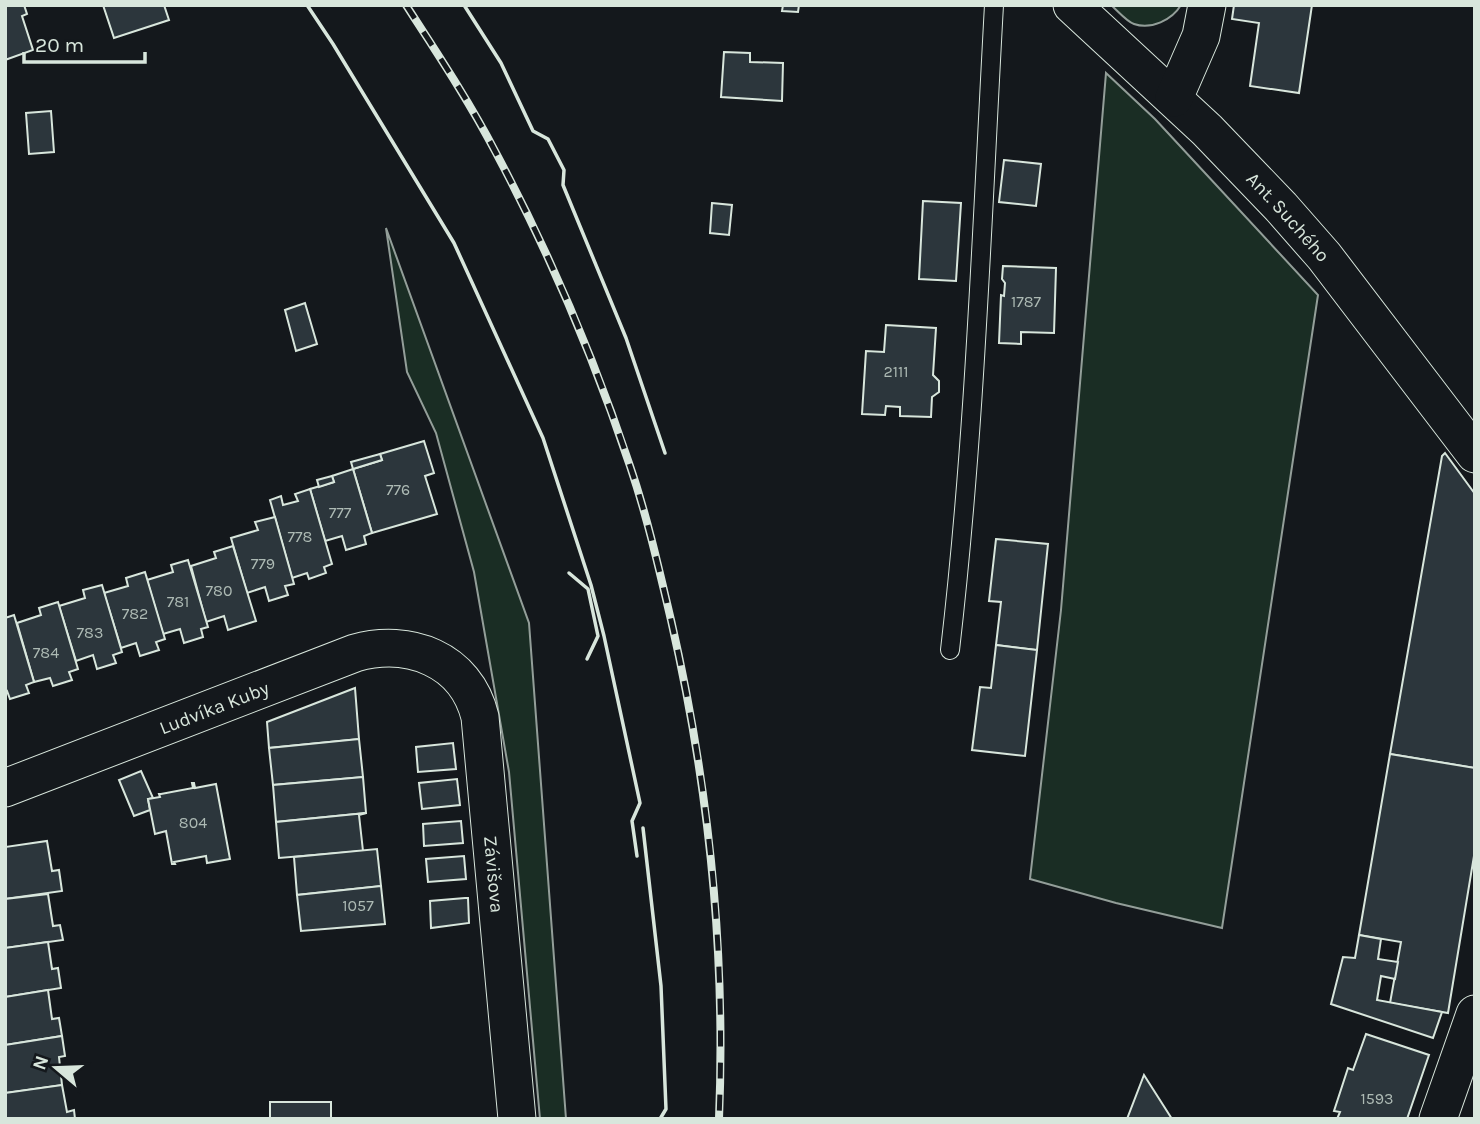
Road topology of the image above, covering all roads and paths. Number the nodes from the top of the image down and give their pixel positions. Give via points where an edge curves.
1 (993, 5) edge
2 (1072, 5) edge
3 (1207, 5) edge
4 (1174, 98) junction
5 (1475, 454) edge
6 (950, 650) dead end
7 (426, 655) joint
8 (5, 788) edge
9 (1475, 1014) edge
10 (517, 1119) edge
11 (1438, 1119) edge

1 - 6 lane via 974,359
2 - 4 street, Ant. Suchého
3 - 4 street via 1201,36
4 - 5 street, Ant. Suchého via 1324,256
7 - 8 street, Ludvíka Kuby via 394,648 355,653
7 - 10 street, Závišova via 460,676 480,717
9 - 11 street

